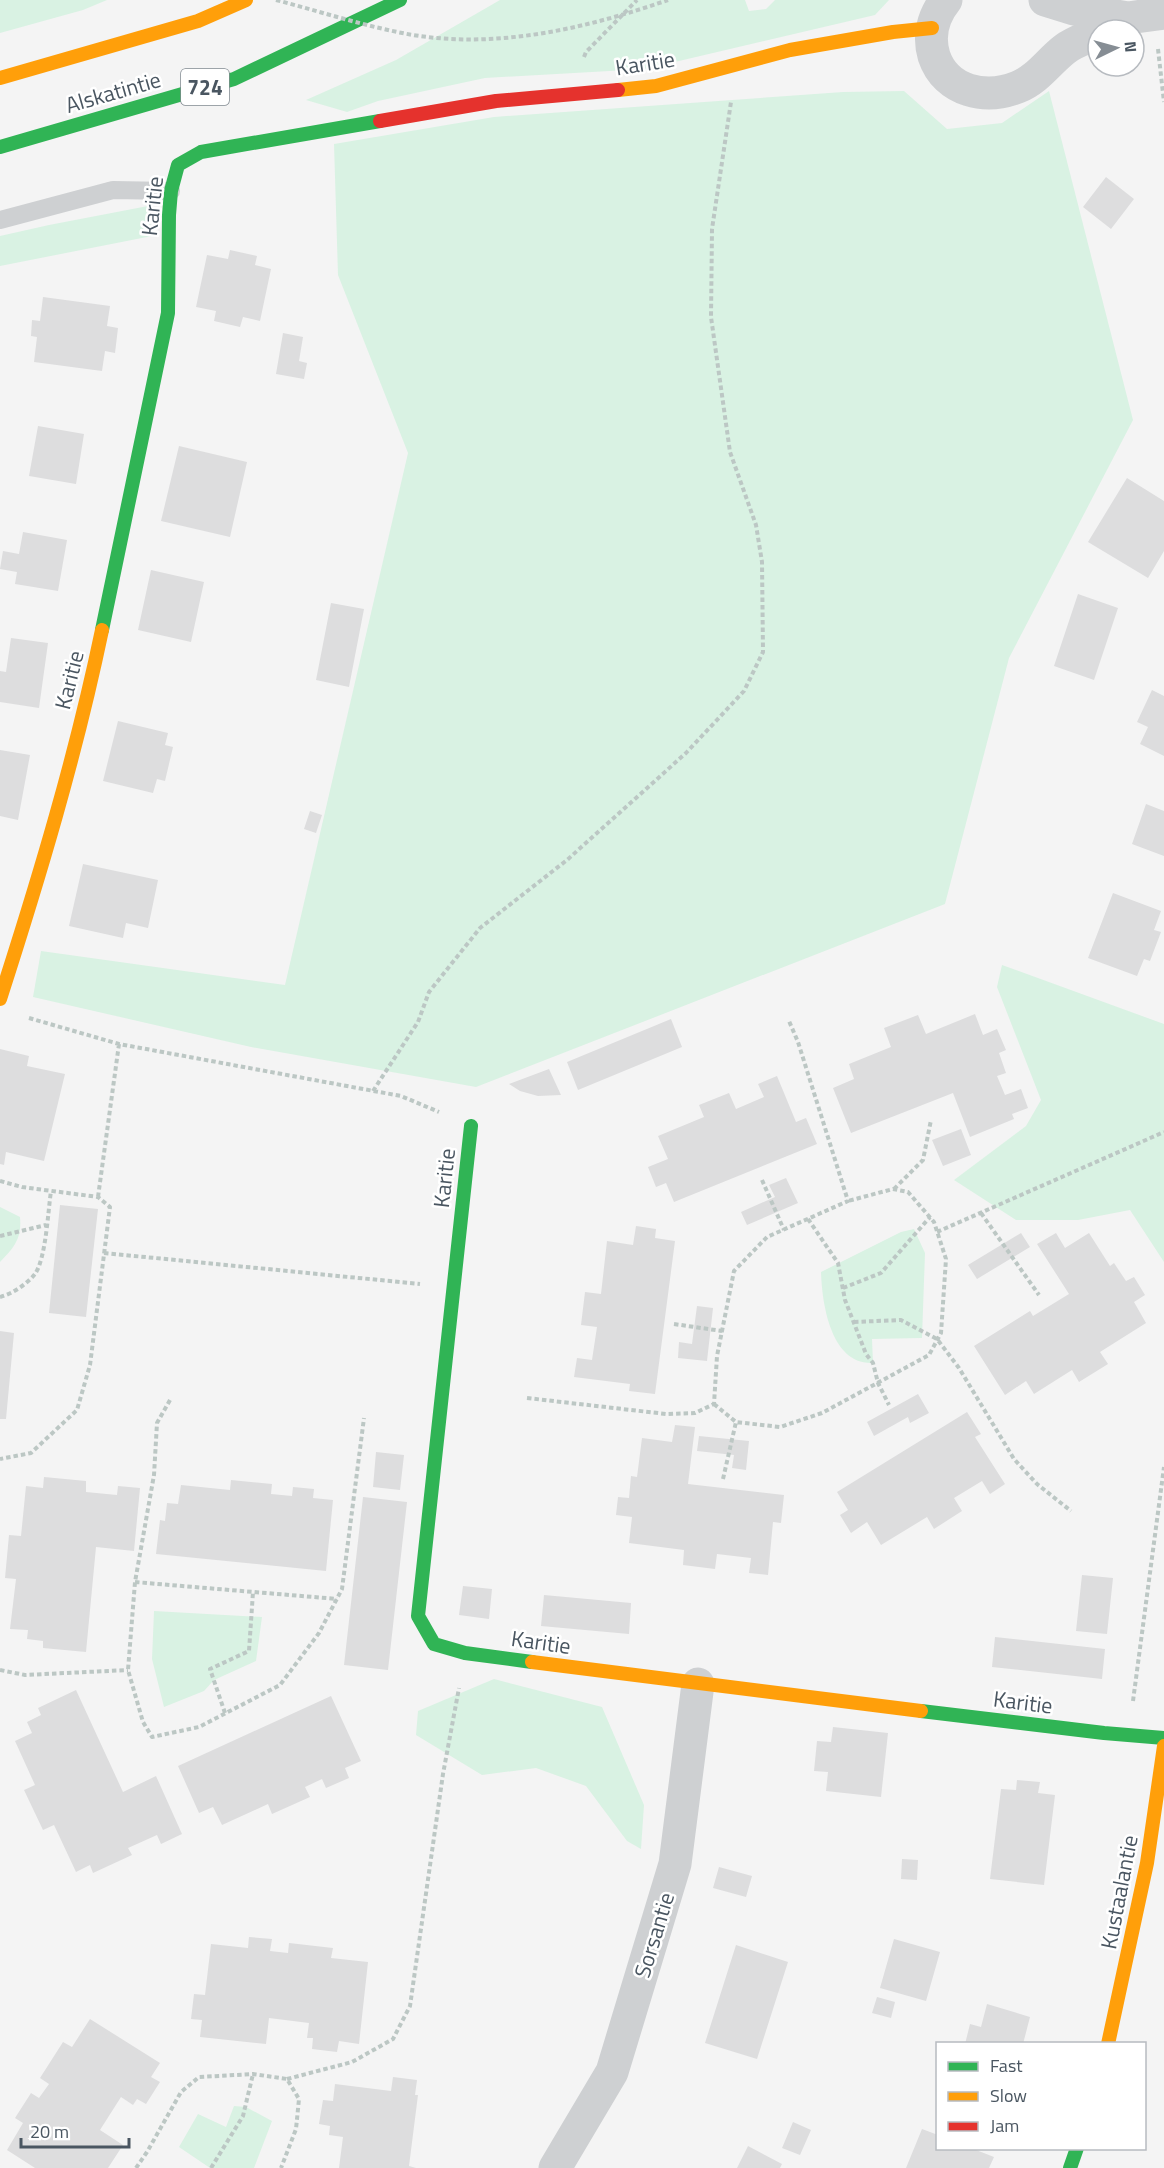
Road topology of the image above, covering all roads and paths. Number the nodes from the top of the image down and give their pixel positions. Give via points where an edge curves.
1 (246, 0) edge
2 (276, 0) edge
3 (400, 0) edge
4 (637, 0) edge
5 (668, 0) edge
6 (1045, 0) edge
7 (1164, 13) edge
8 (939, 14) edge
9 (1099, 18) edge
10 (1142, 18) edge
11 (1086, 39) edge
12 (736, 65) junction
13 (0, 78) edge
14 (568, 94) junction
15 (0, 147) edge
16 (171, 191) junction
17 (0, 220) edge
18 (0, 999) edge
19 (22, 1015) dead end
20 (789, 1021) dead end
21 (119, 1044) junction
22 (373, 1091) junction
23 (931, 1120) dead end
24 (471, 1126) joint
25 (1164, 1132) edge
26 (762, 1180) dead end
27 (0, 1181) edge
28 (893, 1189) junction
29 (51, 1191) junction
30 (98, 1197) junction
31 (848, 1200) junction
32 (981, 1212) junction
33 (930, 1217) junction
34 (808, 1219) junction
35 (46, 1225) junction
36 (784, 1230) junction
37 (938, 1232) junction
38 (0, 1236) edge
39 (104, 1253) junction
40 (454, 1287) junction
41 (843, 1288) junction
42 (1039, 1294) dead end
43 (0, 1297) edge
44 (854, 1322) junction
45 (674, 1323) dead end
46 (722, 1331) junction
47 (937, 1339) junction
48 (878, 1383) junction
49 (527, 1398) dead end
50 (170, 1400) dead end
51 (714, 1404) junction
52 (889, 1405) dead end
53 (364, 1418) dead end
54 (736, 1422) junction
55 (0, 1459) edge
56 (723, 1479) dead end
57 (1071, 1511) dead end
58 (135, 1582) junction
59 (253, 1592) junction
60 (336, 1599) junction
61 (465, 1653) junction
62 (0, 1670) edge
63 (128, 1670) junction
64 (698, 1684) junction
65 (1134, 1699) dead end
66 (1125, 1702) dead end
67 (225, 1713) junction
68 (1164, 1738) edge
69 (1164, 1746) edge
70 (1155, 1866) edge
71 (1108, 2042) edge
72 (253, 2074) junction
73 (287, 2079) junction
74 (1076, 2150) edge
75 (137, 2167) edge
76 (211, 2168) edge
77 (281, 2168) edge
78 (555, 2168) edge
79 (1070, 2168) edge

1 - 13 street, Alskatintie via 198,21
2 - 5 path, bridge via 413,35 474,39 581,26
3 - 15 street, Alskatintie / 724 via 234,79
4 - 14 path via 586,52
6 - 9 street
7 - 10 street
8 - 11 street via 931,46 939,66 948,80 975,92 1019,87 1066,48
8 - 12 street, Karitie via 892,32 790,50
12 - 14 street, Karitie via 656,86
12 - 22 path via 712,229 711,317 730,452 758,534 764,652 744,691 686,753 567,860 480,928 429,992 418,1022
14 - 16 street, Karitie via 496,100 201,152 178,165
16 - 17 lane via 112,190
16 - 18 street, Karitie via 168,313 94,669 45,858
19 - 21 path
20 - 31 path
21 - 22 path
21 - 30 path
22 - 24 path via 400,1096
23 - 28 path via 923,1160
24 - 40 street, Karitie
25 - 32 path
26 - 36 path
27 - 29 path
28 - 31 path
28 - 33 path via 908,1192
29 - 30 path
29 - 35 path
30 - 39 path via 110,1207
31 - 34 path
32 - 37 path
32 - 42 path
33 - 37 path
33 - 41 path via 881,1273
34 - 36 path
34 - 41 path via 838,1263
35 - 38 path
35 - 43 path via 35,1274 11,1294
36 - 46 path via 767,1237 734,1271
37 - 47 path via 946,1259 941,1333
39 - 40 path
39 - 55 path via 90,1365 77,1410 31,1453
40 - 61 street, Karitie via 418,1616 434,1644
41 - 44 path
44 - 47 path via 902,1320
44 - 48 path
45 - 46 path
46 - 51 path
47 - 48 path via 929,1354
47 - 57 path via 1014,1459
48 - 52 path
48 - 54 path via 822,1413 780,1427
49 - 51 path via 666,1414 695,1413
50 - 58 path via 157,1423 154,1475
51 - 54 path
53 - 60 path via 342,1589
54 - 56 path
58 - 59 path
58 - 63 path
59 - 60 path
59 - 67 path via 249,1652 210,1670
60 - 67 path via 320,1633 280,1685
61 - 64 street, Karitie
61 - 73 path via 443,1774 410,2006 393,2039 352,2062
62 - 63 path via 25,1675
63 - 67 path via 143,1722 152,1737 199,1727
64 - 68 street, Karitie
64 - 78 street, Sorsantie via 675,1864 612,2072
65 - 66 path
69 - 70 street, Kustaalantie
70 - 71 street, Kustaalantie
72 - 73 path
72 - 75 path via 199,2077 181,2092
72 - 76 path via 243,2116
73 - 77 path via 299,2099 296,2129
74 - 79 street

